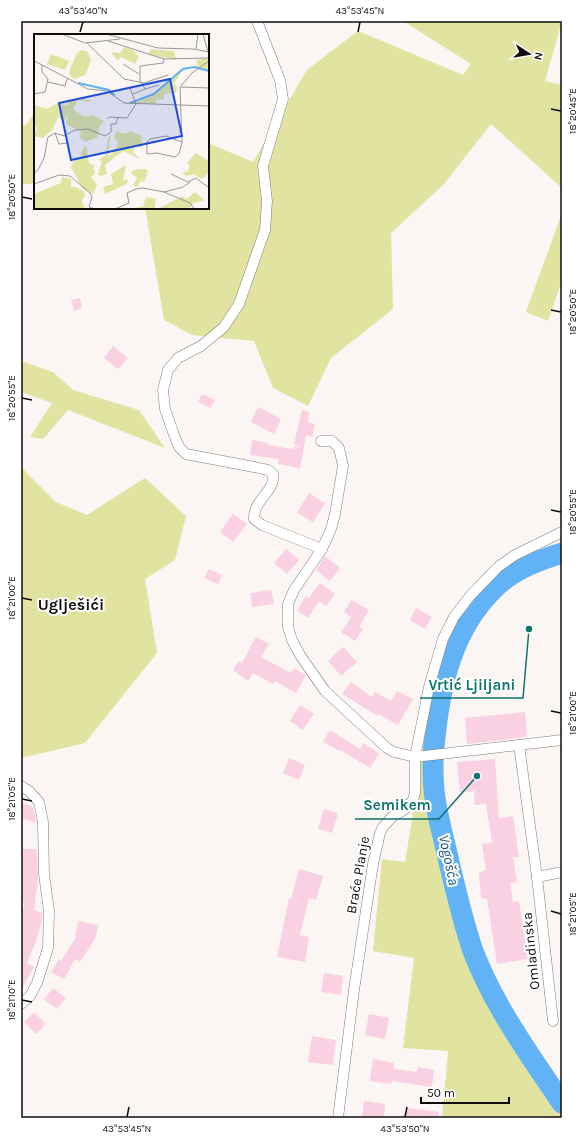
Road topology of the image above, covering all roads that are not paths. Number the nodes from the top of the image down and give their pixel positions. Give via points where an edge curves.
1 (257, 21) edge
2 (321, 441) dead end
3 (562, 532) edge
4 (322, 549) junction
5 (562, 740) edge
6 (519, 745) junction
7 (420, 757) junction
8 (21, 786) edge
9 (562, 872) edge
10 (536, 877) junction
11 (21, 1004) edge
12 (552, 1021) dead end
13 (338, 1118) edge

1 - 4 street via 280,80 283,99 263,166 267,201 265,230 238,304 224,326 201,346 178,358 168,370 163,390 165,409 179,447 186,454 268,470 273,474 273,484 259,502 254,519 262,525
2 - 4 street via 332,441 339,448 343,466 335,514
3 - 7 street, Braće Planje via 515,555 498,567 454,617 437,655 428,687
4 - 7 street via 294,590 288,604 288,627 292,640 325,691 388,748 394,752
5 - 6 street
6 - 7 street
6 - 10 street, Omladinska
7 - 13 street, Braće Planje via 413,800 404,810 392,817 380,833 354,990
8 - 11 street via 39,802 43,822 48,948 38,983
9 - 10 street
10 - 12 street, Omladinska

